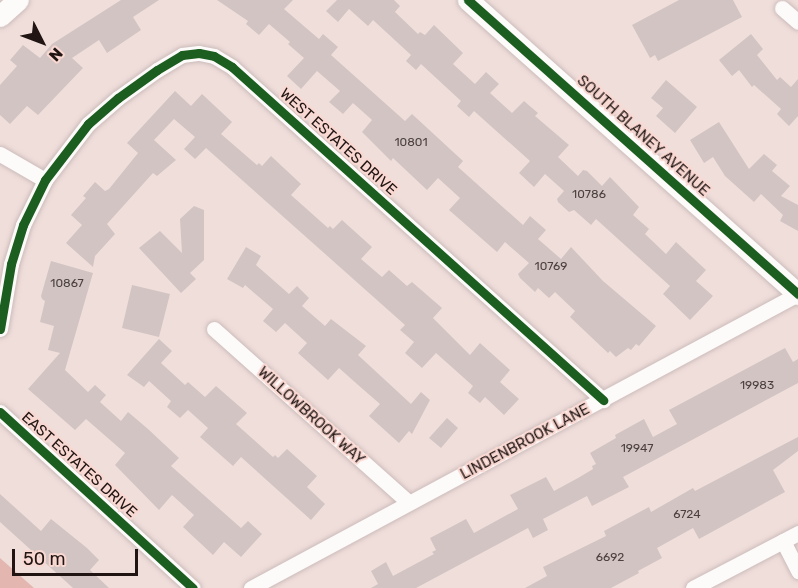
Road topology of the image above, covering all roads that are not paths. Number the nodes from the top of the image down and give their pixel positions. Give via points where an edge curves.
1 (18, 0) edge
2 (468, 0) edge
3 (782, 8) dead end
4 (0, 16) edge
5 (798, 22) edge
6 (0, 154) edge
7 (45, 180) junction
8 (798, 294) edge
9 (0, 329) edge
10 (214, 329) dead end
11 (603, 400) junction
12 (0, 412) edge
13 (409, 503) junction
14 (798, 532) edge
15 (783, 541) junction
16 (798, 571) edge
17 (193, 588) edge
18 (251, 588) edge
19 (693, 588) edge

1 - 4 street
2 - 8 street, SOUTH BLANEY AVENUE
3 - 5 street
6 - 7 street
7 - 9 street via 23,225 11,264
7 - 11 street, WEST ESTATES DRIVE via 88,124 141,81 182,55 214,56
8 - 11 street, LINDENBROOK LANE
10 - 13 street, WILLOWBROOK WAY
11 - 13 street, LINDENBROOK LANE
12 - 17 street, EAST ESTATES DRIVE
13 - 18 street, LINDENBROOK LANE
14 - 15 street
15 - 16 street
15 - 19 street

